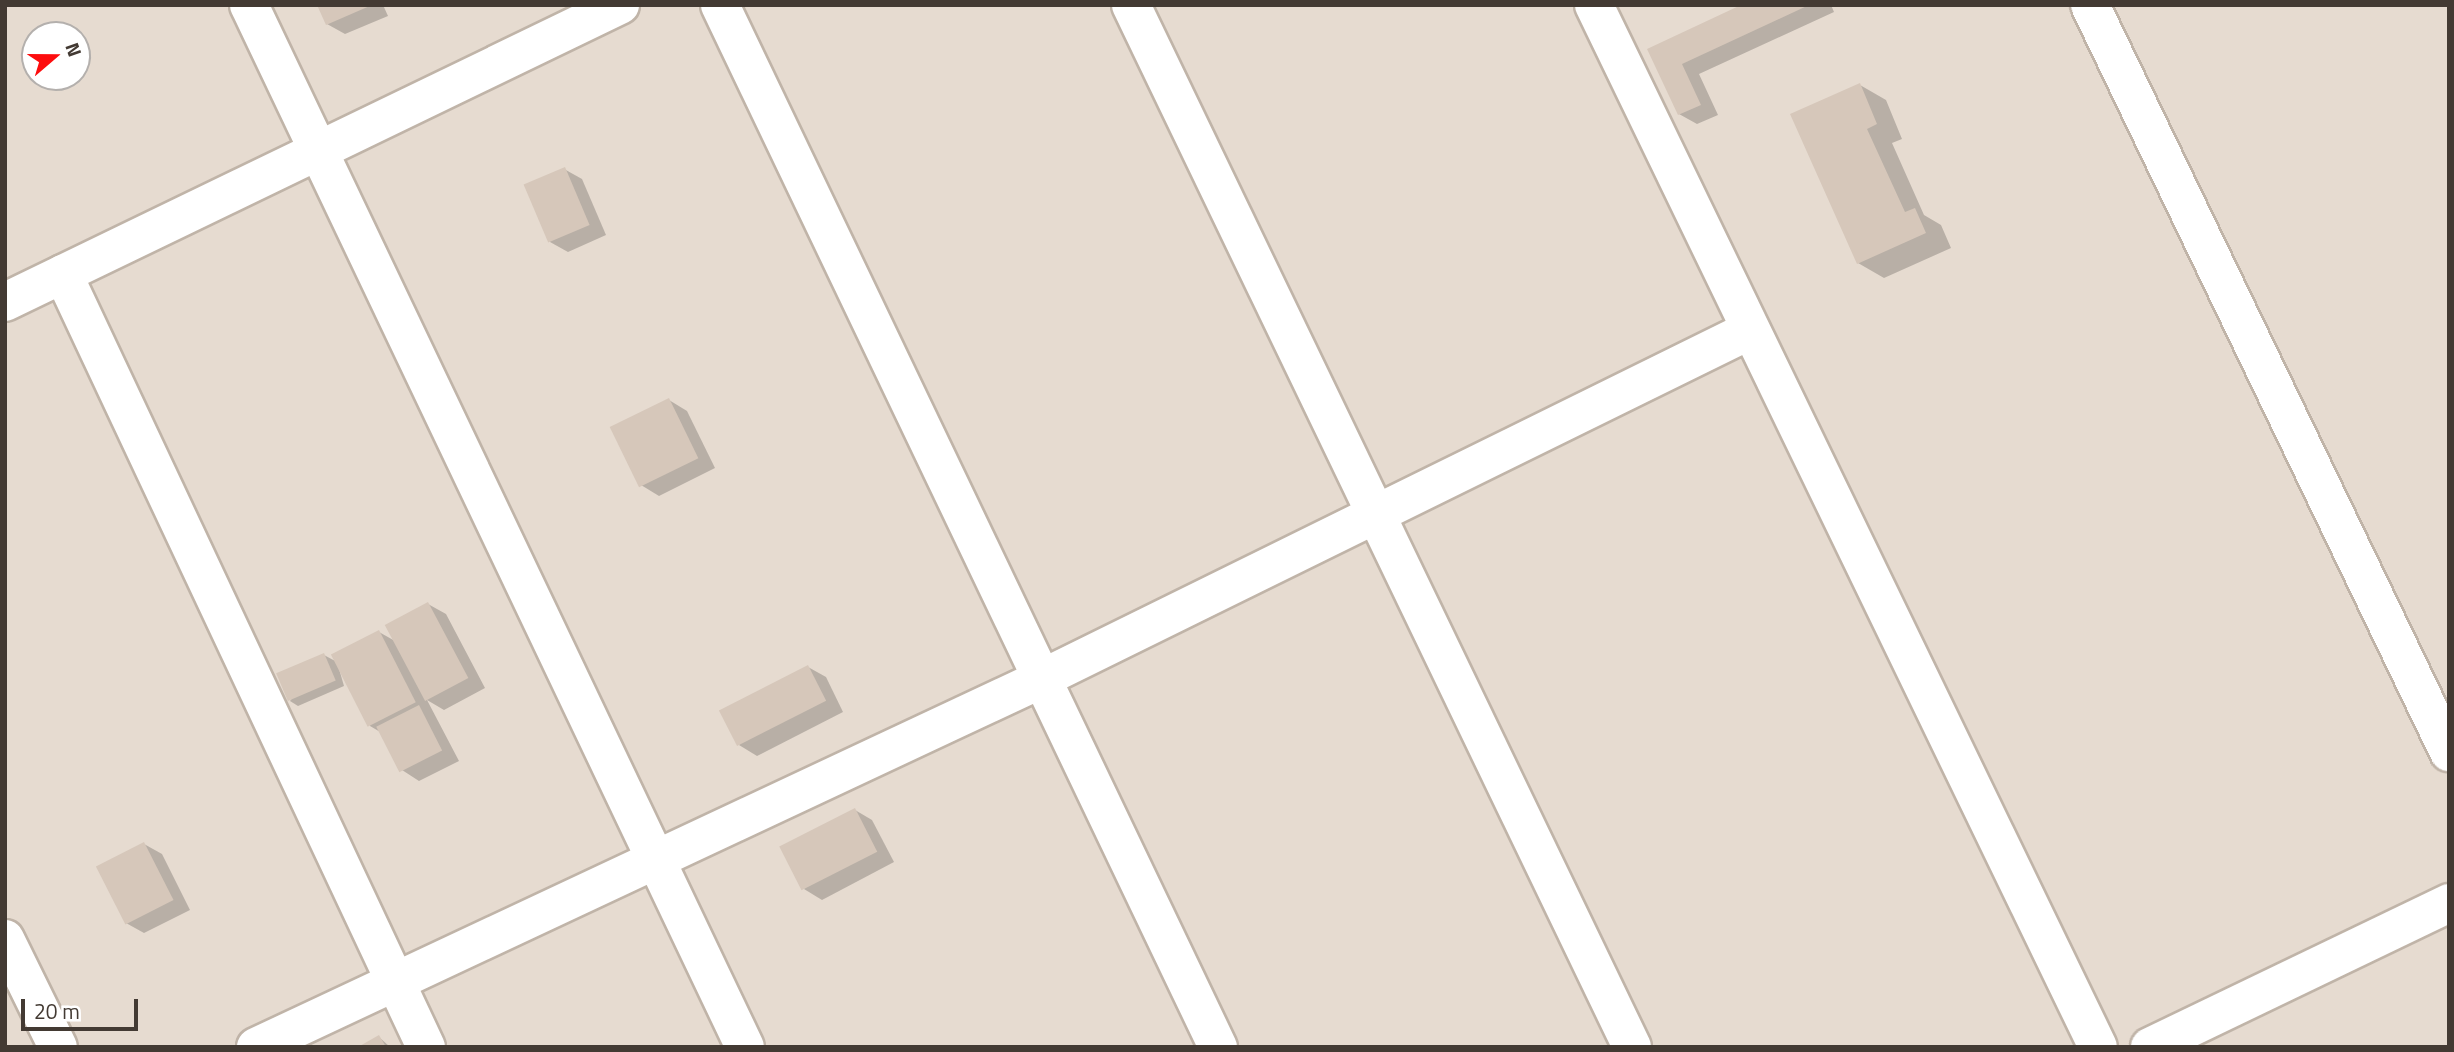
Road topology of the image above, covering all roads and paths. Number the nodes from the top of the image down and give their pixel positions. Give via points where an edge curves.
1 (249, 5) edge
2 (620, 5) edge
3 (720, 5) edge
4 (1131, 5) edge
5 (1594, 5) edge
6 (2090, 5) edge
7 (319, 151) junction
8 (63, 274) junction
9 (5, 302) edge
10 (1748, 331) junction
11 (1372, 514) junction
12 (1039, 680) junction
13 (2449, 751) edge
14 (654, 860) junction
15 (2449, 903) edge
16 (5, 939) edge
17 (393, 980) junction
18 (58, 1047) edge
19 (256, 1047) edge
20 (426, 1047) edge
21 (745, 1047) edge
22 (1218, 1047) edge
23 (1632, 1047) edge
24 (2098, 1047) edge
25 (2150, 1047) edge

1 - 7 street
2 - 7 street
3 - 12 street
4 - 11 street
5 - 10 street
6 - 13 street
7 - 8 street
7 - 14 street
8 - 9 street
8 - 17 street
10 - 11 street
10 - 24 street
11 - 12 street
11 - 23 street
12 - 14 street
12 - 22 street
14 - 17 street
14 - 21 street
15 - 25 street
16 - 18 street
17 - 19 street
17 - 20 street

